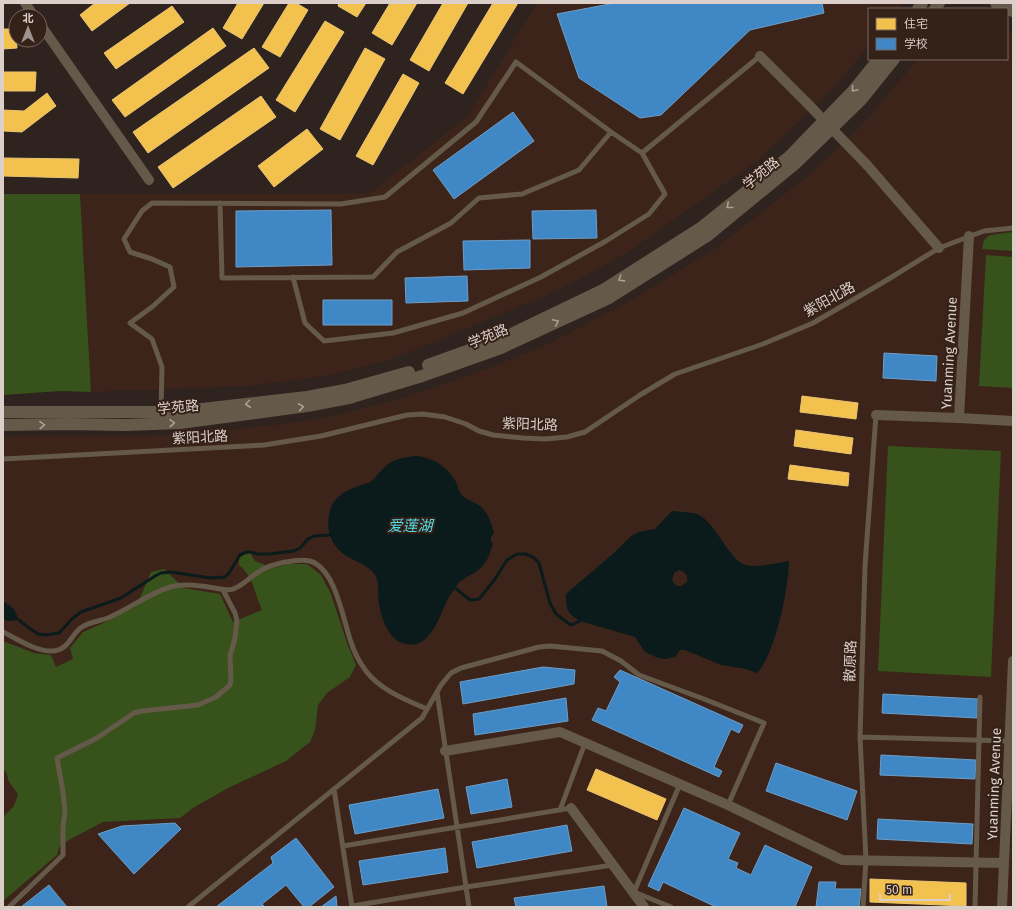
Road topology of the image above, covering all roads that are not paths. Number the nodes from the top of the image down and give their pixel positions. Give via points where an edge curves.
1 (996, 3) edge
2 (1007, 8) edge
3 (48, 35) edge
4 (760, 56) joint
5 (878, 60) edge
6 (893, 60) edge
7 (611, 132) junction
8 (642, 152) junction
9 (149, 180) dead end
10 (220, 203) junction
11 (1013, 228) edge
12 (969, 236) junction
13 (939, 248) junction
14 (293, 277) junction
15 (3, 412) edge
16 (161, 412) junction
17 (876, 415) joint
18 (959, 418) junction
19 (1013, 421) edge
20 (3, 425) edge
21 (3, 459) edge
22 (223, 590) junction
23 (3, 632) edge
24 (1013, 662) edge
25 (437, 692) junction
26 (980, 697) dead end
27 (427, 709) junction
28 (860, 738) junction
29 (979, 740) junction
30 (585, 743) junction
31 (1011, 743) edge
32 (445, 751) junction
33 (680, 784) junction
34 (334, 789) junction
35 (728, 805) junction
36 (571, 808) joint
37 (560, 810) junction
38 (1010, 819) edge
39 (457, 827) junction
40 (343, 846) junction
41 (866, 860) junction
42 (977, 862) junction
43 (1004, 863) junction
44 (614, 865) junction
45 (466, 887) junction
46 (634, 892) junction
47 (352, 906) edge
48 (9, 907) edge
49 (188, 907) edge
50 (469, 907) edge
51 (644, 907) edge
52 (671, 907) edge
53 (863, 907) edge
54 (976, 907) edge
55 (1002, 907) edge

1 - 2 street
3 - 9 street
4 - 8 lane
4 - 13 street, bridge via 867,164
5 -> 16 street, 学苑路 via 852,92 789,157 702,227 602,290 503,338 418,369 345,390 299,398
20 -> 6 street, 学苑路 via 180,423 307,406 349,398 419,377 500,348 609,298 707,236 796,164 861,100
7 - 8 lane
7 - 10 lane via 516,62 476,122 386,196 341,204
7 - 14 lane via 579,170 522,194 479,198 451,223 397,252 374,277
8 - 14 lane via 665,194 649,214 541,277 463,314 392,333 324,341 305,323
10 - 14 lane via 222,278
10 - 16 lane via 152,203 142,210 124,239 130,252 170,267 174,287 130,323 152,339 162,367
11 - 12 lane, 紫阳北路 via 984,231
12 - 13 lane, 紫阳北路
12 - 18 street, Yuanming Avenue
13 - 21 lane, 紫阳北路 via 813,323 763,344 674,374 585,432 567,437 545,439 493,435 444,417 423,414 407,415 322,436 264,445
15 - 16 street, 学苑路
17 - 18 street
17 - 28 lane, 散原路 via 865,566
18 - 19 street, Yuanming Avenue
22 - 23 lane via 180,585 160,591 108,618 82,627 58,650 45,651 35,648
22 - 27 lane via 233,589 260,571 277,564 300,561 315,564 330,580 337,595 351,643 361,664 388,690
22 - 48 lane via 237,621 230,656 230,685 216,697 198,705 134,713 97,738 57,758 63,792 63,855
24 - 31 street, Yuanming Avenue
25 - 27 lane
25 - 32 lane
25 - 35 lane via 451,673 461,668 540,647 602,651 639,675 764,724
26 - 29 lane
27 - 34 lane via 422,718
28 - 29 lane
28 - 41 lane, 散原路
29 - 31 lane
29 - 42 lane
30 - 32 street via 560,732
30 - 33 street
30 - 37 lane
31 - 38 street, Yuanming Avenue
32 - 39 lane
33 - 35 street
33 - 46 lane
34 - 40 lane
34 - 49 lane
35 - 41 street via 842,860
36 - 37 lane
36 - 44 street
37 - 39 lane
38 - 43 street, Yuanming Avenue
39 - 40 lane
39 - 45 lane
40 - 47 lane
41 - 42 street
41 - 53 lane, 散原路
42 - 43 street
42 - 54 lane
43 - 55 street, Yuanming Avenue
44 - 45 lane
44 - 46 street
45 - 47 lane
45 - 50 lane
46 - 51 street
46 - 52 lane

